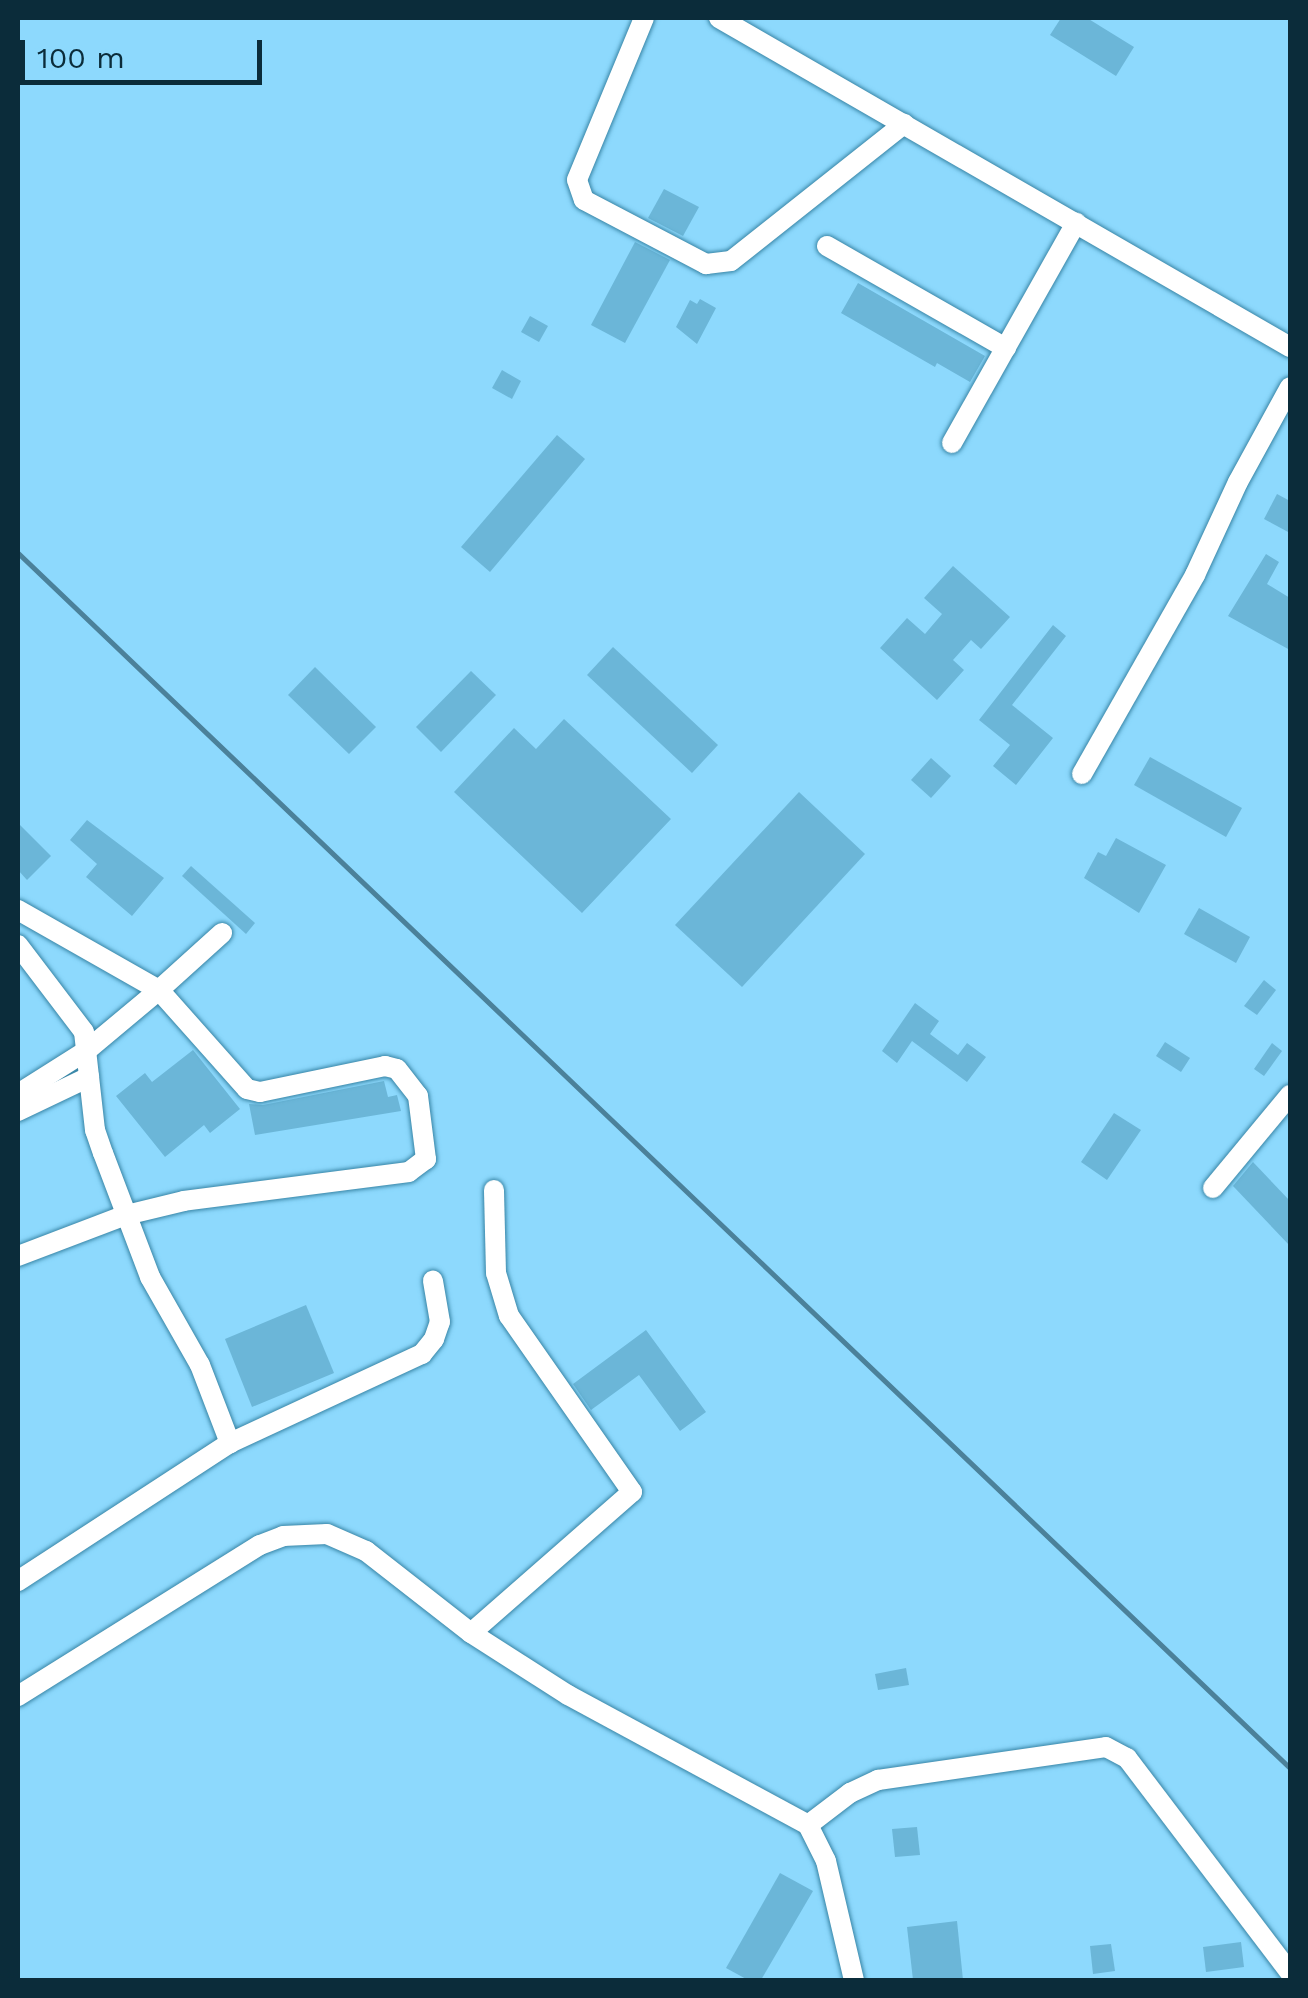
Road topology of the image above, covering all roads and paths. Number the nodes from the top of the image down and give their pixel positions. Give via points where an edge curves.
1 (644, 18) edge
2 (720, 18) edge
3 (904, 124) junction
4 (1076, 223) junction
5 (827, 246) dead end
6 (1290, 347) edge
7 (1006, 348) junction
8 (1290, 387) edge
9 (952, 443) dead end
10 (1082, 774) dead end
11 (18, 910) edge
12 (222, 934) dead end
13 (18, 945) edge
14 (159, 990) junction
15 (86, 1050) junction
16 (89, 1078) junction
17 (18, 1094) edge
18 (1290, 1095) edge
19 (18, 1111) edge
20 (1212, 1188) dead end
21 (494, 1190) dead end
22 (126, 1216) junction
23 (18, 1256) edge
24 (433, 1281) dead end
25 (230, 1443) junction
26 (18, 1581) edge
27 (472, 1633) junction
28 (18, 1696) edge
29 (808, 1826) junction
30 (1290, 1973) edge
31 (854, 1980) edge

1 - 3 street via 578,180 584,200 706,264 731,262
2 - 3 street
3 - 4 street
4 - 6 street
4 - 7 street
5 - 7 street
7 - 9 street
8 - 10 street via 1195,575
11 - 14 street
12 - 14 street
13 - 15 street via 78,1020
14 - 15 street
14 - 22 street via 247,1089 398,1069 418,1096 426,1159 409,1172 240,1192
15 - 16 street
15 - 17 street
16 - 19 street
16 - 22 street via 94,1130
18 - 20 street
21 - 27 street via 496,1273 509,1316 632,1492
22 - 23 street
22 - 25 street via 164,1306 200,1365
24 - 25 street via 440,1322 422,1354
25 - 26 street
27 - 28 street via 366,1552 327,1534 304,1533 260,1545
27 - 29 street via 568,1695
29 - 30 street via 878,1780 1106,1746 1127,1758
29 - 31 street via 826,1861

